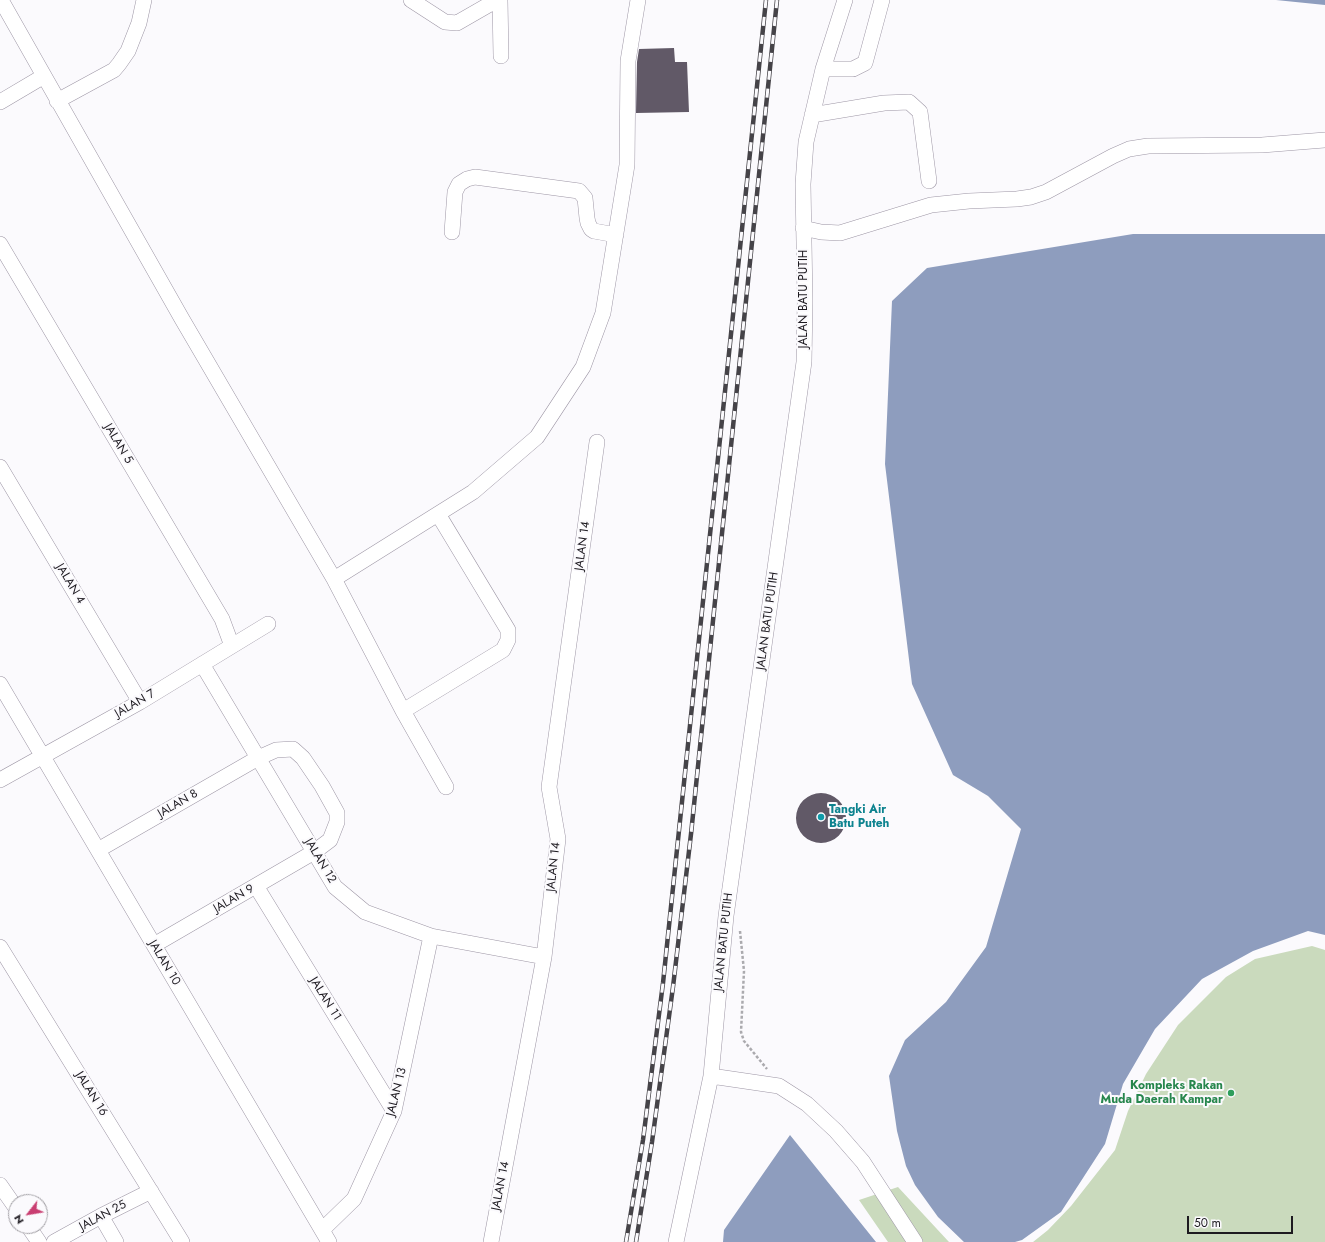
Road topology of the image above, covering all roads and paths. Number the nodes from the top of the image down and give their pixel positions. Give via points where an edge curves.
1 (1, 0) edge
2 (144, 0) edge
3 (411, 0) edge
4 (499, 0) edge
5 (638, 0) edge
6 (845, 0) edge
7 (882, 0) edge
8 (501, 56) dead end
9 (823, 68) junction
10 (44, 76) junction
11 (57, 101) junction
12 (0, 102) edge
13 (812, 115) junction
14 (1325, 140) edge
15 (929, 181) dead end
16 (804, 228) junction
17 (452, 232) dead end
18 (616, 235) junction
19 (0, 244) edge
20 (597, 442) dead end
21 (0, 467) edge
22 (438, 514) junction
23 (334, 579) junction
24 (268, 624) dead end
25 (232, 646) junction
26 (202, 664) junction
27 (0, 684) edge
28 (140, 702) junction
29 (403, 711) junction
30 (43, 756) junction
31 (258, 758) junction
32 (0, 780) edge
33 (446, 787) dead end
34 (98, 850) junction
35 (314, 852) junction
36 (256, 886) junction
37 (740, 930) dead end
38 (431, 936) junction
39 (154, 945) junction
40 (0, 946) edge
41 (544, 958) junction
42 (771, 1072) dead end
43 (711, 1076) junction
44 (394, 1111) junction
45 (0, 1184) edge
46 (151, 1191) junction
47 (8, 1196) edge
48 (101, 1216) junction
49 (325, 1236) edge
50 (54, 1242) edge
51 (116, 1242) edge
52 (182, 1242) edge
53 (490, 1242) edge
54 (676, 1242) edge
55 (915, 1242) edge

1 - 10 street
2 - 11 street via 139,23 128,51 114,70
3 - 4 street via 445,22 457,23
4 - 8 street
5 - 18 street via 628,61 628,165
6 - 9 street, JALAN BATU PUTIH
7 - 9 street via 865,63 852,69
9 - 13 street, JALAN BATU PUTIH
10 - 11 street
10 - 12 street
11 - 23 street
13 - 15 street via 884,103 909,102 920,112
13 - 16 street, JALAN BATU PUTIH via 806,142 803,184
14 - 16 street via 1262,145 1148,146 1129,149 1032,197 931,205 840,232 821,232
16 - 43 street, JALAN BATU PUTIH via 804,362 726,916
17 - 18 street via 455,192 459,184 475,177 580,191 586,198 588,223 591,229
18 - 22 street via 603,313 583,367 537,437 473,492
19 - 25 street, JALAN 5 via 222,619
20 - 41 street, JALAN 14 via 549,787 558,840
21 - 28 street, JALAN 4
22 - 23 street
22 - 29 street via 508,630 508,640 503,650
23 - 29 street
24 - 25 street, JALAN 7
25 - 26 street, JALAN 7
26 - 28 street, JALAN 7
26 - 31 street, JALAN 12
27 - 30 street, JALAN 10
28 - 30 street, JALAN 7
29 - 33 street
30 - 32 street, JALAN 7
30 - 34 street, JALAN 10
31 - 34 street, JALAN 8
31 - 35 street, JALAN 12
31 - 35 street, JALAN 8 via 276,750 293,749 303,758 322,786 336,813 337,822 330,840
34 - 39 street, JALAN 10
35 - 36 street, JALAN 9
35 - 38 street, JALAN 12 via 335,887 365,912
36 - 39 street, JALAN 9
36 - 44 street, JALAN 11
37 - 42 path via 744,971 741,1032 744,1041
38 - 41 street, JALAN 12
38 - 44 street, JALAN 13
39 - 49 street, JALAN 10
40 - 46 street, JALAN 16
41 - 53 street, JALAN 14
43 - 54 street, JALAN BATU PUTIH
43 - 55 street via 779,1086 807,1104 836,1131 863,1162
44 - 49 street, JALAN 13 via 354,1199
45 - 47 street
46 - 48 street, JALAN 25
46 - 52 street, JALAN 16
48 - 50 street, JALAN 25
48 - 51 street

